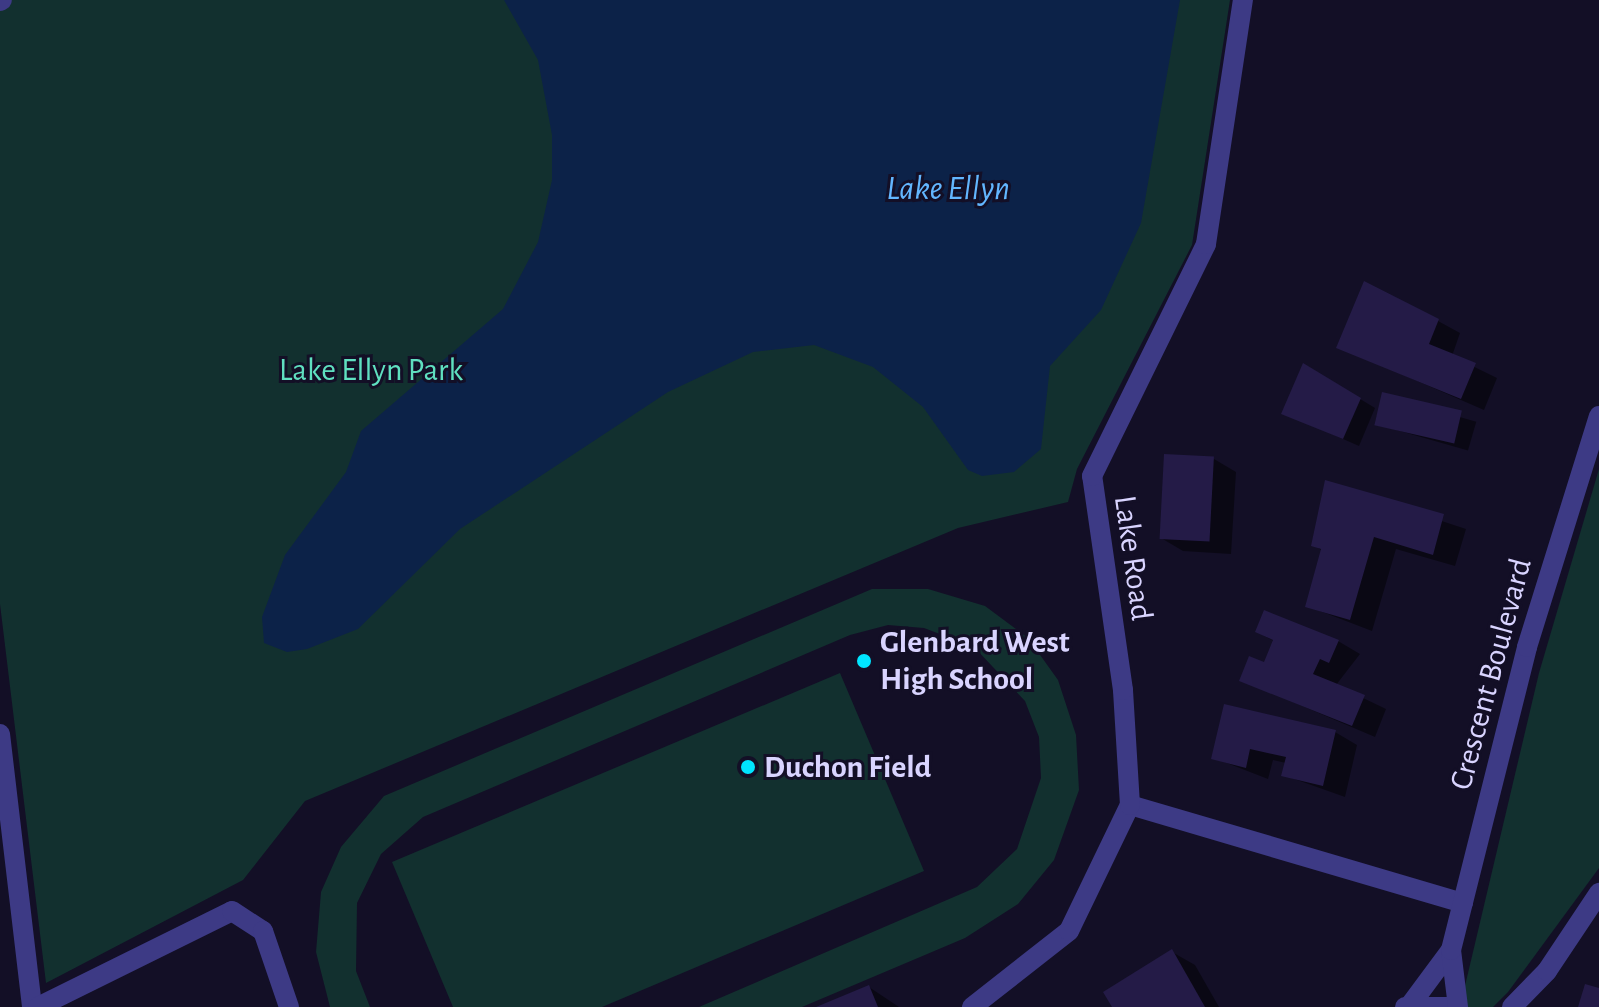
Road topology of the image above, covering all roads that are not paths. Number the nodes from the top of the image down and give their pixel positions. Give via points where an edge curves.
1 (1243, 0) edge
2 (1599, 416) edge
3 (0, 734) edge
4 (1130, 805) junction
5 (1599, 893) edge
6 (1463, 903) junction
7 (1451, 950) junction
8 (1408, 1006) edge
9 (35, 1007) edge
10 (289, 1007) edge
11 (972, 1007) edge
12 (1447, 1007) edge
13 (1458, 1007) edge
14 (1512, 1007) edge

1 - 4 street, Lake Road via 1206,244 1092,476 1123,690
2 - 6 street, Crescent Boulevard via 1527,647
3 - 9 street
4 - 6 street
4 - 11 street via 1069,931
5 - 14 street via 1547,971
6 - 7 street, Crescent Boulevard
7 - 8 street, Crescent Boulevard
7 - 13 street, Crescent Boulevard
8 - 12 street
9 - 10 street via 214,915 247,915 274,953

